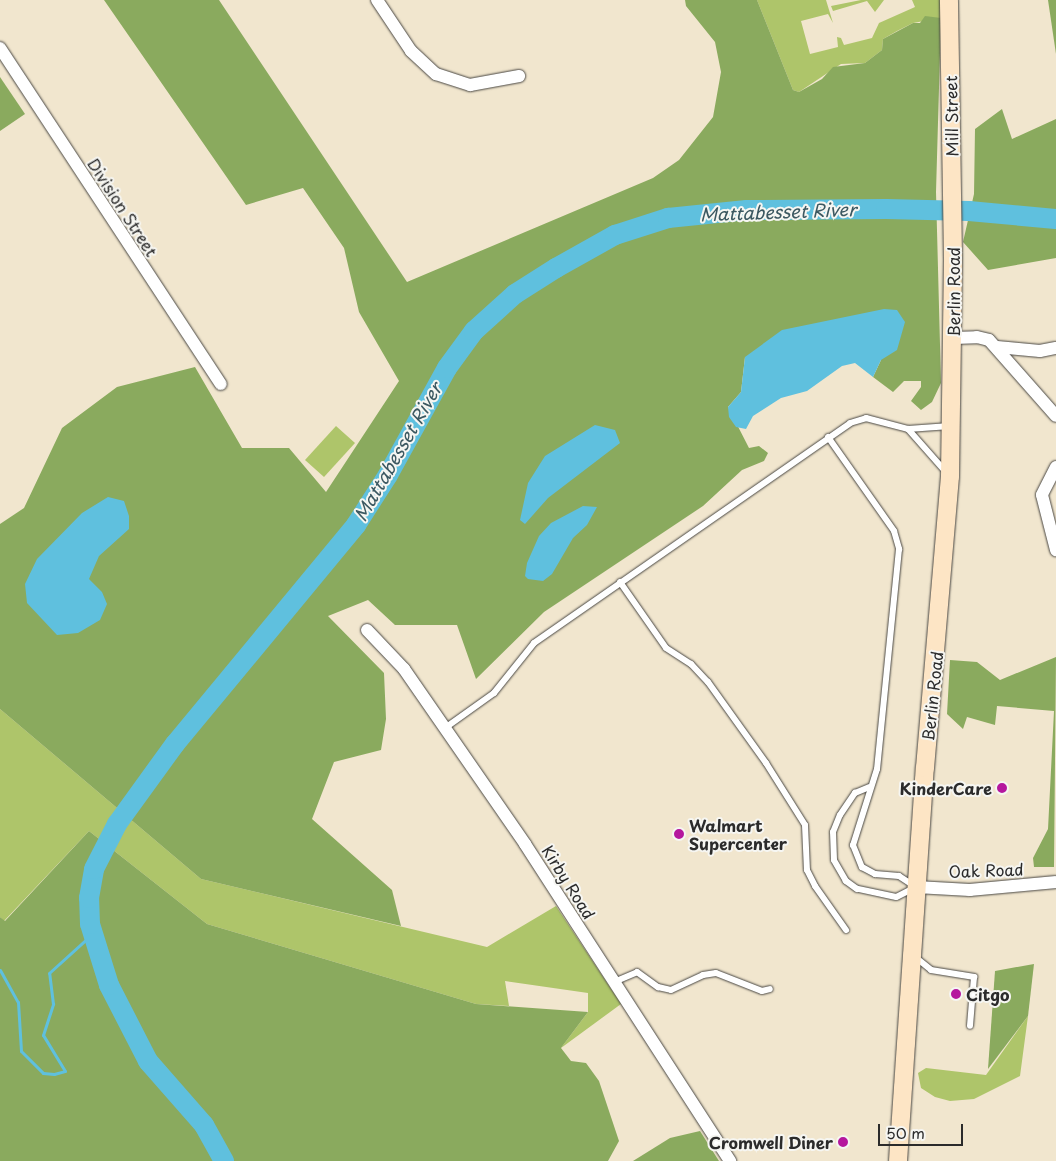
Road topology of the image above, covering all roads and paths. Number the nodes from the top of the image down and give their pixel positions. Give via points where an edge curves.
1 (377, 0) edge
2 (949, 0) edge
3 (0, 48) edge
4 (519, 76) dead end
5 (953, 231) joint
6 (953, 338) junction
7 (997, 347) junction
8 (1056, 348) edge
9 (221, 384) dead end
10 (1056, 416) edge
11 (952, 426) junction
12 (908, 429) junction
13 (828, 438) junction
14 (1056, 467) edge
15 (950, 476) junction
16 (1056, 550) edge
17 (620, 582) junction
18 (367, 630) dead end
19 (444, 728) junction
20 (869, 787) junction
21 (1056, 882) edge
22 (916, 887) junction
23 (846, 930) dead end
24 (912, 954) junction
25 (614, 982) junction
26 (770, 989) dead end
27 (970, 1026) dead end
28 (730, 1161) edge
29 (898, 1161) edge

1 - 4 street via 411,51 436,74 470,85
2 - 5 main road, Mill Street
3 - 9 street, Division Street
5 - 6 main road, Berlin Road
6 - 7 street via 977,337
6 - 11 main road, Berlin Road
7 - 8 street
7 - 10 street
11 - 12 lane
11 - 15 main road, Berlin Road
12 - 13 lane via 866,418 850,423
12 - 15 lane
13 - 17 lane
13 - 20 lane via 894,531 899,549 880,746 877,769
14 - 16 street via 1042,496
15 - 22 main road, Berlin Road
17 - 19 lane via 534,643 494,693
17 - 23 lane via 666,648 691,664 708,682 766,763 805,826 807,870
18 - 19 street, Kirby Road via 404,669
19 - 25 street, Kirby Road via 525,844
20 - 22 lane via 870,800 855,831 853,845 856,858 862,867 875,874 899,876
20 - 22 lane via 856,793 840,815 833,832 832,848 840,873 857,889 872,893 896,897
21 - 22 street, Oak Road via 970,890
22 - 24 main road, Berlin Road
24 - 27 lane via 931,970 974,977
24 - 29 main road, Berlin Road
25 - 26 lane via 637,972 658,988 671,990 703,975 716,973 762,991
25 - 28 street, Kirby Road

